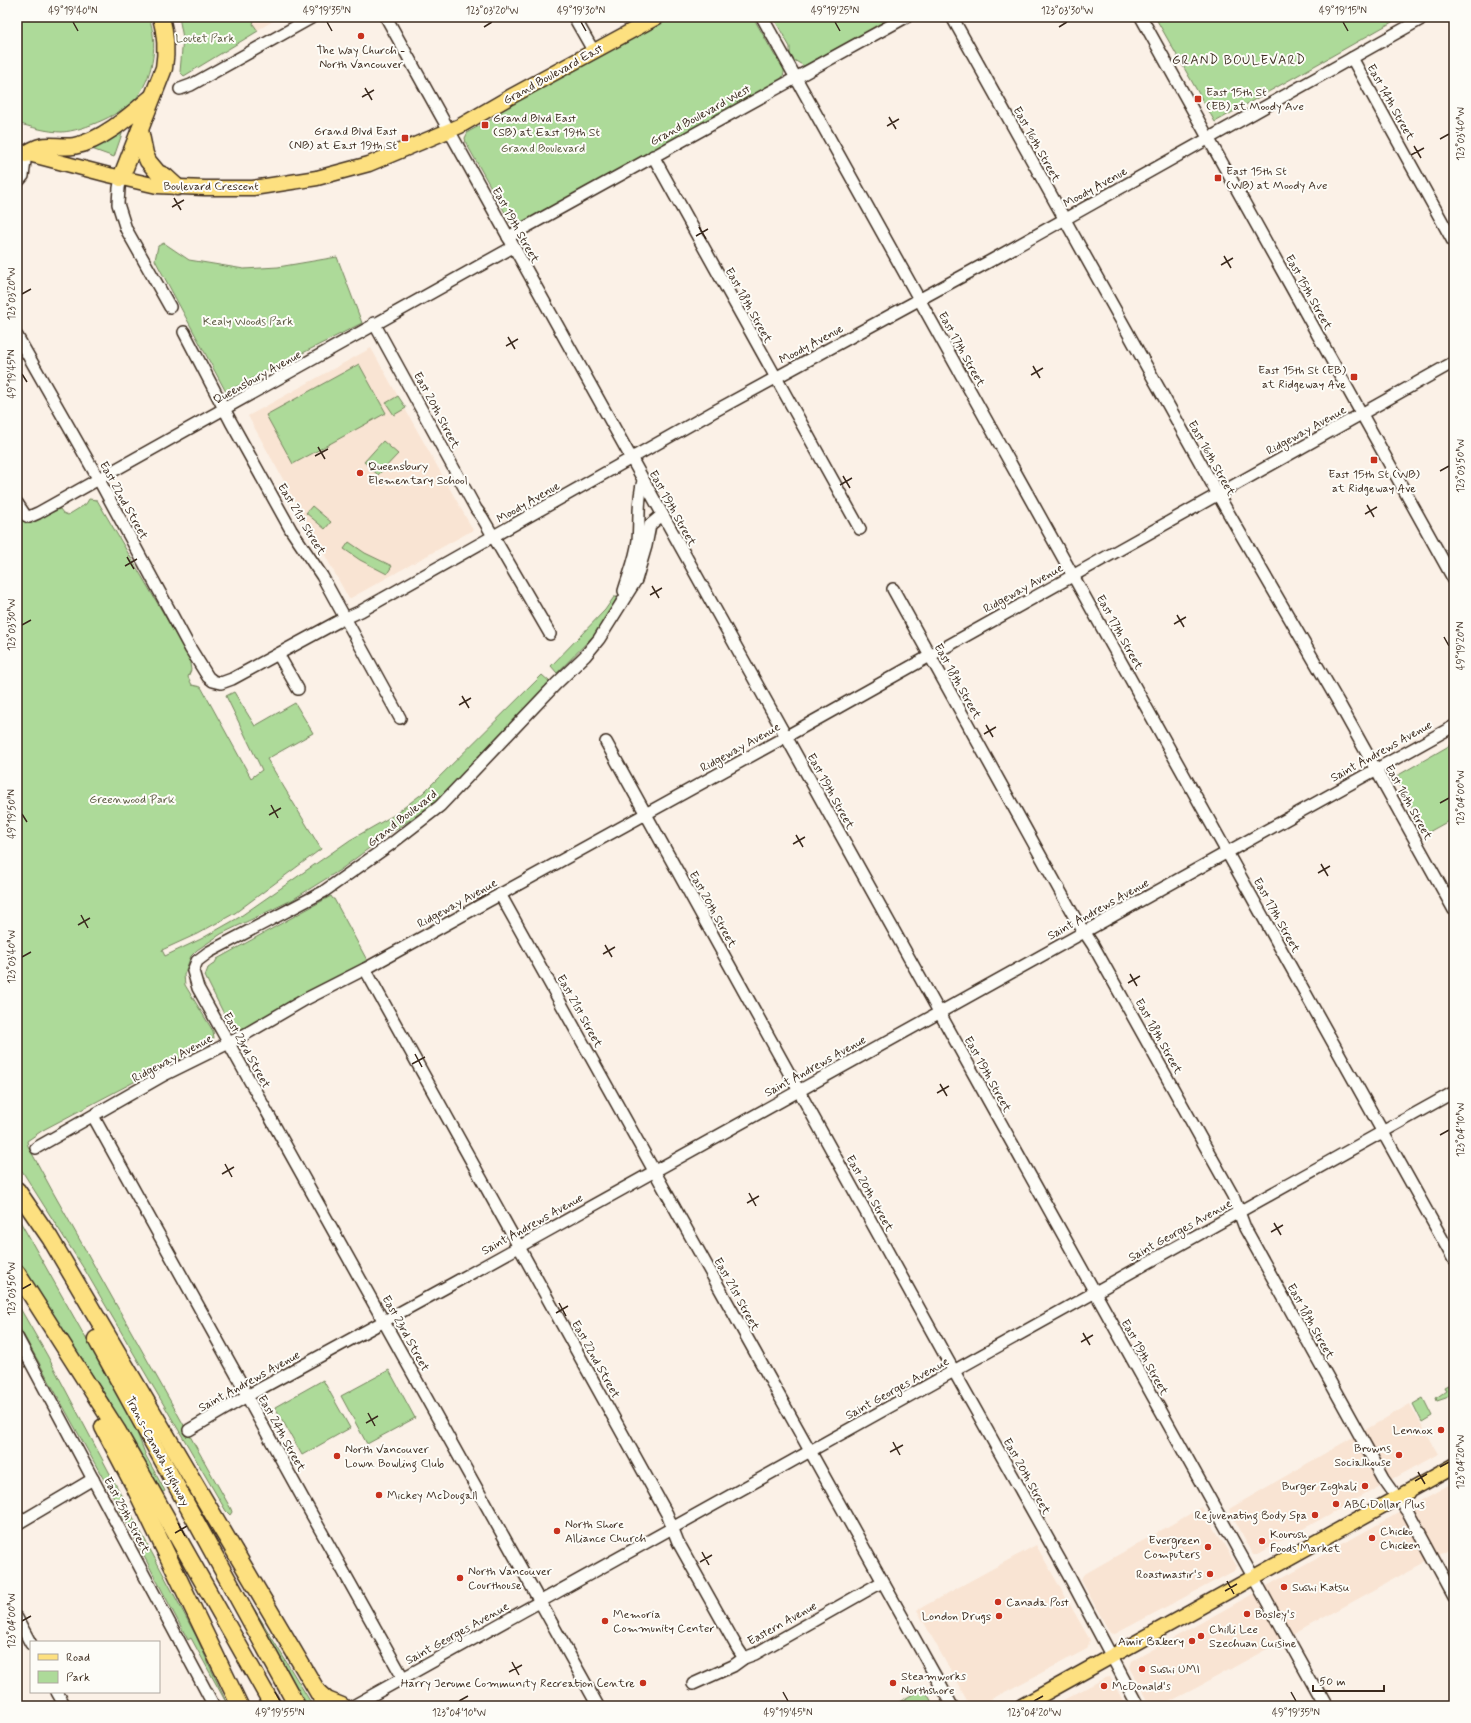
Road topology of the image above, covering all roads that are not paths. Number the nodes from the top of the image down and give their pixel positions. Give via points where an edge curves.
1 (160, 17) edge
2 (313, 17) edge
3 (386, 17) edge
4 (574, 17) edge
5 (657, 17) edge
6 (762, 17) edge
7 (906, 17) edge
8 (952, 17) edge
9 (1141, 17) edge
10 (1425, 17) edge
11 (594, 52) junction
12 (1352, 58) junction
13 (796, 77) junction
14 (180, 89) dead end
15 (154, 94) junction
16 (140, 130) junction
17 (449, 131) junction
18 (1208, 138) junction
19 (22, 152) edge
20 (653, 156) junction
21 (121, 178) junction
22 (17, 183) edge
23 (177, 187) junction
24 (1064, 218) junction
25 (510, 242) junction
26 (1454, 243) edge
27 (919, 299) junction
28 (170, 307) dead end
29 (374, 323) junction
30 (184, 332) dead end
31 (17, 336) edge
32 (1454, 362) edge
33 (775, 378) junction
34 (225, 410) junction
35 (1361, 414) junction
36 (631, 459) junction
37 (99, 480) junction
38 (643, 480) junction
39 (1217, 494) junction
40 (17, 503) edge
41 (662, 515) junction
42 (860, 529) dead end
43 (493, 537) junction
44 (1073, 575) junction
45 (1454, 580) edge
46 (893, 589) dead end
47 (622, 602) junction
48 (346, 618) junction
49 (550, 634) dead end
50 (278, 654) junction
51 (929, 655) junction
52 (208, 677) joint
53 (298, 689) dead end
54 (400, 718) dead end
55 (1454, 726) edge
56 (785, 737) junction
57 (606, 742) dead end
58 (1375, 769) junction
59 (645, 814) junction
60 (1227, 852) junction
61 (500, 894) junction
62 (1454, 910) edge
63 (1084, 932) junction
64 (364, 969) junction
65 (193, 971) joint
66 (939, 1012) junction
67 (229, 1043) junction
68 (798, 1090) junction
69 (1454, 1092) edge
70 (93, 1116) junction
71 (1383, 1133) junction
72 (36, 1148) dead end
73 (654, 1170) junction
74 (17, 1190) edge
75 (17, 1197) edge
76 (1238, 1212) junction
77 (519, 1246) junction
78 (1454, 1260) edge
79 (17, 1273) edge
80 (1095, 1293) junction
81 (41, 1309) junction
82 (384, 1321) junction
83 (17, 1337) edge
84 (954, 1371) junction
85 (247, 1396) junction
86 (189, 1430) dead end
87 (810, 1451) junction
88 (1454, 1466) edge
89 (93, 1480) junction
90 (1397, 1497) junction
91 (17, 1524) edge
92 (673, 1528) junction
93 (1253, 1578) junction
94 (882, 1582) junction
95 (1454, 1597) edge
96 (540, 1602) junction
97 (17, 1618) edge
98 (30, 1642) edge
99 (1111, 1656) junction
100 (744, 1658) junction
101 (403, 1678) junction
102 (693, 1684) dead end
103 (58, 1693) edge
104 (323, 1700) edge
105 (65, 1706) edge
106 (214, 1706) edge
107 (240, 1706) edge
108 (273, 1706) edge
109 (297, 1706) edge
110 (342, 1706) edge
111 (353, 1706) edge
112 (598, 1706) edge
113 (952, 1706) edge
114 (1022, 1706) edge
115 (1138, 1706) edge
116 (1325, 1706) edge

1 - 15 highway via 165,32 166,51 164,68
2 - 14 street
3 - 17 street, East 19th Street
4 - 11 street
5 - 11 main road, Grand Boulevard East
6 - 13 street, East 17th Street
7 - 13 street, Grand Boulevard West
8 - 24 street, East 16th Street
9 - 18 street, East 15th Street
10 - 12 street, Moody Avenue
11 - 17 main road, Grand Boulevard East
12 - 18 street, Moody Avenue
12 - 26 street, East 14th Street
13 - 20 street, Grand Boulevard West
13 - 27 street, East 17th Street
15 - 16 highway
15 - 19 highway via 131,115 93,139 75,146 41,147
16 - 21 highway
16 - 23 highway via 145,154 152,167
17 - 23 main road, Boulevard Crescent via 369,164 317,178 253,188
17 - 25 street, East 19th Street
18 - 24 street, Moody Avenue
18 - 35 street, East 15th Street
19 - 21 main road, Boulevard Crescent
19 - 22 street via 23,176
20 - 25 street, Grand Boulevard West
20 - 33 street, East 18th Street
21 - 23 main road, Boulevard Crescent via 157,186
21 - 28 street via 118,204 126,229
24 - 27 street, Moody Avenue
24 - 39 street, East 16th Street
25 - 29 street, Queensbury Avenue
25 - 36 street, East 19th Street
27 - 33 street, Moody Avenue
27 - 44 street, East 17th Street
29 - 34 street, Queensbury Avenue via 343,344
29 - 43 street, East 20th Street
30 - 34 street, East 21st Street
31 - 37 street, East 22nd Street
32 - 35 street, Ridgeway Avenue
33 - 36 street, Moody Avenue
33 - 42 street, East 18th Street
34 - 37 street, Queensbury Avenue
34 - 48 street, East 21st Street via 291,530
35 - 39 street, Ridgeway Avenue
35 - 45 street, East 15th Street
36 - 38 street, East 19th Street
36 - 43 street, Moody Avenue
37 - 40 street, Queensbury Avenue via 33,516 25,516
37 - 52 street, East 22nd Street
38 - 41 street, East 19th Street
38 - 47 street, Grand Boulevard via 639,494 638,541
39 - 44 street, Ridgeway Avenue
39 - 58 street, East 16th Street
41 - 47 street, Grand Boulevard via 650,525 638,574
41 - 56 street, East 19th Street
43 - 48 street, Moody Avenue
43 - 49 street, East 20th Street
44 - 51 street, Ridgeway Avenue
44 - 60 street, East 17th Street
46 - 51 street, East 18th Street
47 - 65 street, Grand Boulevard via 585,656 440,806 323,892 209,952 197,961
48 - 50 street, Moody Avenue
48 - 54 street, East 21st Street
50 - 52 street, Moody Avenue via 221,683
50 - 53 street
51 - 56 street, Ridgeway Avenue
51 - 63 street, East 18th Street
55 - 58 street, Saint Andrews Avenue
56 - 59 street, Ridgeway Avenue
56 - 66 street, East 19th Street
57 - 59 street, East 20th Street
58 - 60 street, Saint Andrews Avenue
58 - 62 street, East 16th Street
59 - 61 street, Ridgeway Avenue
59 - 68 street, East 20th Street
60 - 63 street, Saint Andrews Avenue
60 - 71 street, East 17th Street
61 - 64 street, Ridgeway Avenue
61 - 73 street, East 21st Street
63 - 66 street, Saint Andrews Avenue
63 - 76 street, East 18th Street via 1233,1196
64 - 67 street, Ridgeway Avenue
64 - 77 street, East 22nd Street
65 - 67 street, East 23rd Street via 198,988
66 - 68 street, Saint Andrews Avenue
66 - 80 street, East 19th Street
67 - 70 street, Ridgeway Avenue via 164,1075
67 - 82 street, East 23rd Street
68 - 73 street, Saint Andrews Avenue
68 - 84 street, East 20th Street
69 - 71 street, Saint Georges Avenue
70 - 72 street, Ridgeway Avenue
70 - 85 street, East 24th Street
71 - 76 street, Saint Georges Avenue
71 - 78 street, East 17th Street
73 - 77 street, Saint Andrews Avenue
73 - 87 street, East 21st Street
74 - 104 highway via 50,1238
75 - 109 highway, Trans-Canada Highway
76 - 80 street, Saint Georges Avenue
76 - 90 street, East 18th Street via 1244,1228 1384,1479
77 - 82 street, Saint Andrews Avenue
77 - 92 street, East 22nd Street
79 - 81 highway, Trans-Canada Highway
80 - 84 street, Saint Georges Avenue
80 - 93 street, East 19th Street
81 - 107 highway via 133,1484
81 - 108 highway, Trans-Canada Highway via 117,1430
82 - 85 street, Saint Andrews Avenue
82 - 96 street, East 23rd Street
83 - 89 street, East 25th Street
84 - 87 street, Saint Georges Avenue
84 - 99 street, East 20th Street
85 - 86 street, Saint Andrews Avenue
85 - 101 street, East 24th Street
87 - 92 street, Saint Georges Avenue
87 - 94 street, East 21st Street
88 - 90 main road
89 - 91 street
89 - 106 street, East 25th Street
90 - 93 main road
90 - 95 street, East 18th Street via 1409,1514
92 - 96 street, Saint Georges Avenue
92 - 100 street, East 22nd Street via 678,1542
93 - 99 main road
93 - 116 street, East 19th Street
94 - 100 street, Eastern Avenue
94 - 113 street, East 21st Street
96 - 101 street, Saint Georges Avenue
96 - 112 street, East 23rd Street
97 - 98 street
99 - 114 main road
99 - 115 street, East 20th Street
100 - 102 street, Eastern Avenue via 733,1666
101 - 111 street, Saint Georges Avenue
103 - 105 street
104 - 110 highway

